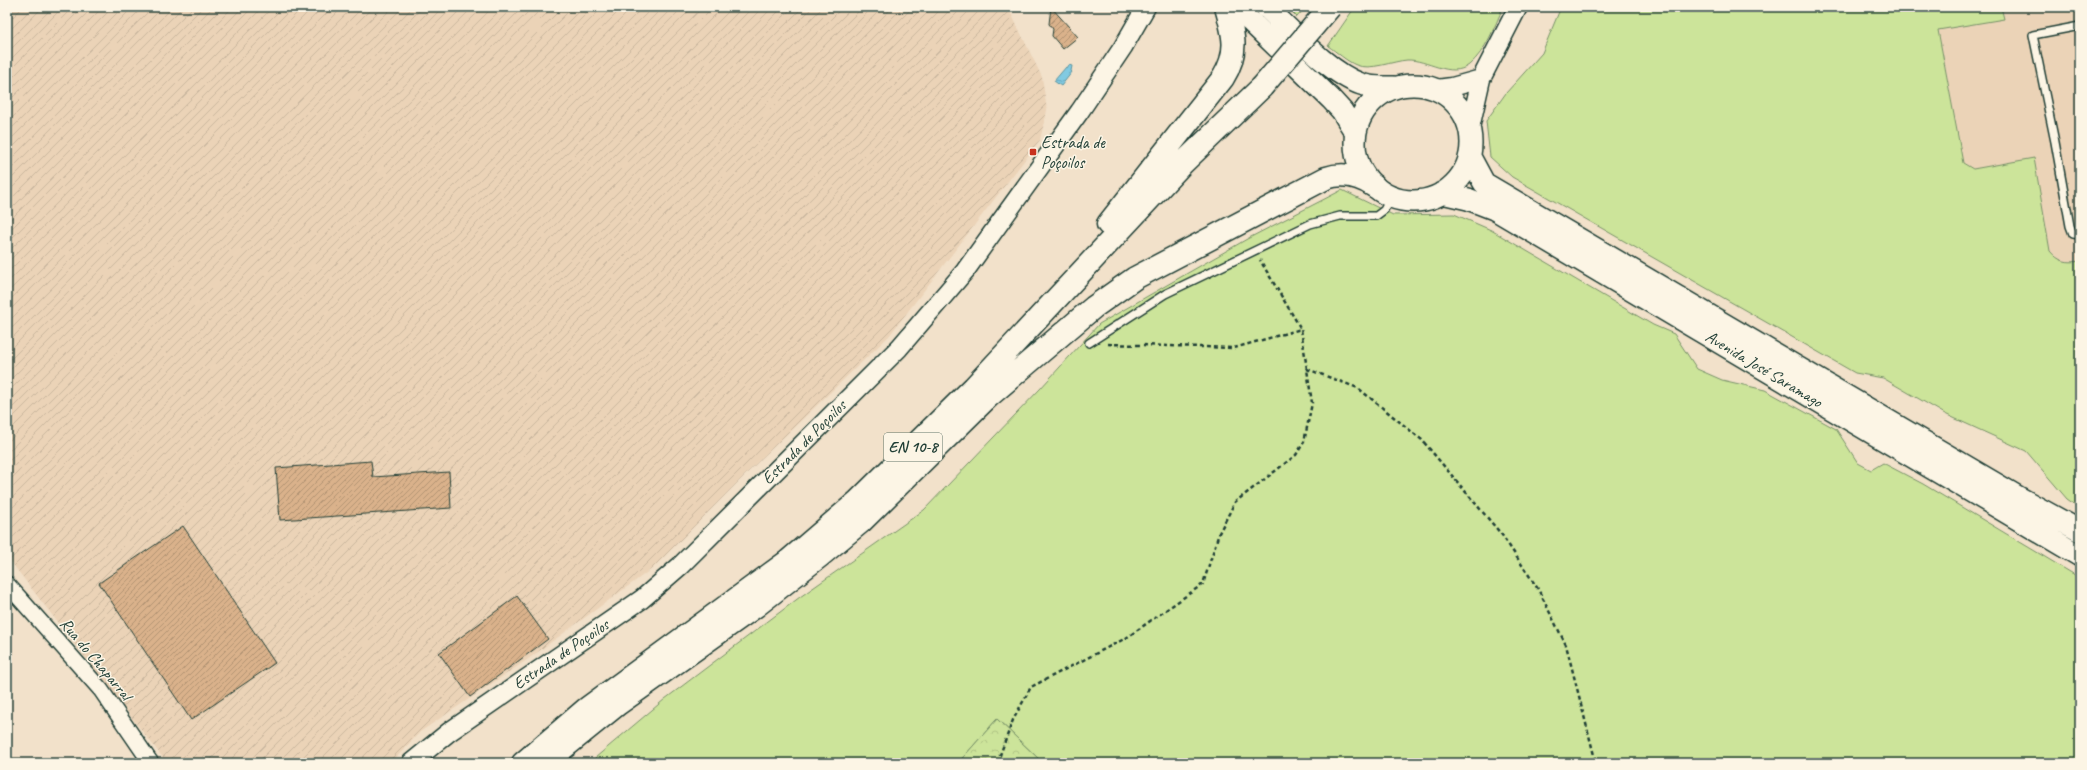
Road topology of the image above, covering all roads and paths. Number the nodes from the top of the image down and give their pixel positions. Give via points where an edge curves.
1 (1129, 7) edge
2 (1146, 7) edge
3 (1226, 7) edge
4 (1232, 7) edge
5 (1266, 7) edge
6 (1330, 7) edge
7 (1518, 7) edge
8 (2080, 26) edge
9 (1123, 47) junction
10 (1481, 78) junction
11 (1395, 87) junction
12 (1437, 89) junction
13 (1470, 128) junction
14 (1355, 132) junction
15 (1470, 157) junction
16 (1382, 192) junction
17 (1442, 194) junction
18 (2080, 235) edge
19 (1255, 252) junction
20 (1301, 329) junction
21 (1089, 343) joint
22 (1307, 369) junction
23 (981, 392) junction
24 (2080, 531) edge
25 (2080, 556) edge
26 (7, 584) edge
27 (151, 763) edge
28 (411, 763) edge
29 (523, 763) edge
30 (545, 763) edge
31 (1000, 763) edge
32 (1596, 763) edge

1 - 9 street, Estrada de Poçoilos
2 - 9 street, Estrada de Poçoilos
3 - 23 highway via 1234,36 1231,66 1059,287
4 - 14 main road via 1242,13 1331,99
5 - 11 main road via 1329,65 1346,77 1377,88
6 - 23 highway, EN 10-8, bridge via 1183,181
7 - 10 street
8 - 18 lane via 2033,35 2070,226 2073,234
9 - 28 street, Estrada de Poçoilos via 965,271 899,348 680,566 642,599 448,732
10 - 12 street via 1452,88
10 - 13 street
11 - 12 main road via 1412,84
11 - 14 main road via 1385,91 1369,104
12 - 13 main road via 1461,109
13 - 15 main road
14 - 16 main road via 1358,162 1367,179
15 - 17 main road via 1459,178
15 - 24 main road, Avenida José Saramago via 1484,183
16 - 17 main road via 1412,202
16 - 19 lane via 1384,210 1376,216 1325,218
16 - 23 highway via 1355,176 1326,178 1135,278
17 - 25 main road, Avenida José Saramago via 1468,199 1494,209
19 - 20 path
19 - 21 lane via 1165,294
20 - 21 path via 1234,348
20 - 22 path
22 - 31 path via 1312,403 1304,442 1296,455 1235,502 1219,532 1203,584 1126,638 1031,687 1013,720 1000,755
22 - 32 path via 1358,388 1422,440 1502,535 1538,590 1566,645
23 - 29 highway, EN 10-8 via 788,560 586,709
23 - 30 highway, EN 10-8 via 861,522 756,606 618,704
26 - 27 street, Rua do Chaparral via 101,690

